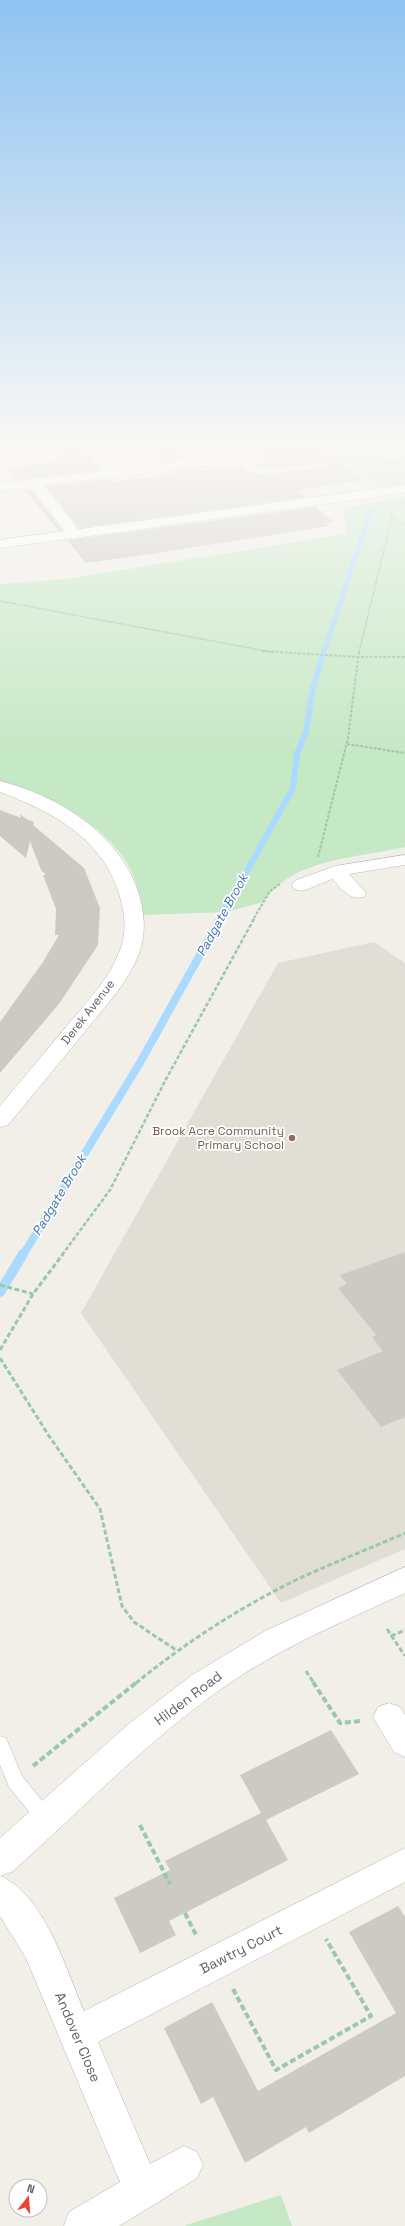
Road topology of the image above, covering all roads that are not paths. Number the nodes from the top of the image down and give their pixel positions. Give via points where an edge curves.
1 (0, 786) edge
2 (405, 860) edge
3 (335, 872) junction
4 (301, 886) dead end
5 (357, 893) dead end
6 (0, 1120) edge
7 (405, 1579) edge
8 (0, 1744) edge
9 (47, 1820) junction
10 (0, 1860) edge
11 (405, 1864) edge
12 (0, 1893) edge
13 (76, 2034) junction
14 (184, 2165) dead end
15 (142, 2189) junction
16 (83, 2226) edge

1 - 6 street, Derek Avenue via 43,802 82,827 102,844 124,877 130,894 134,929 130,950 109,989
2 - 3 street
3 - 4 street
3 - 5 street
7 - 9 street, Hilden Road via 278,1638 234,1664 156,1721
8 - 9 lane via 15,1781
9 - 10 street, Hilden Road
11 - 13 street, Bawtry Court
12 - 13 street, Andover Close via 28,1928 38,1946
13 - 15 street, Andover Close
14 - 15 street
15 - 16 street

